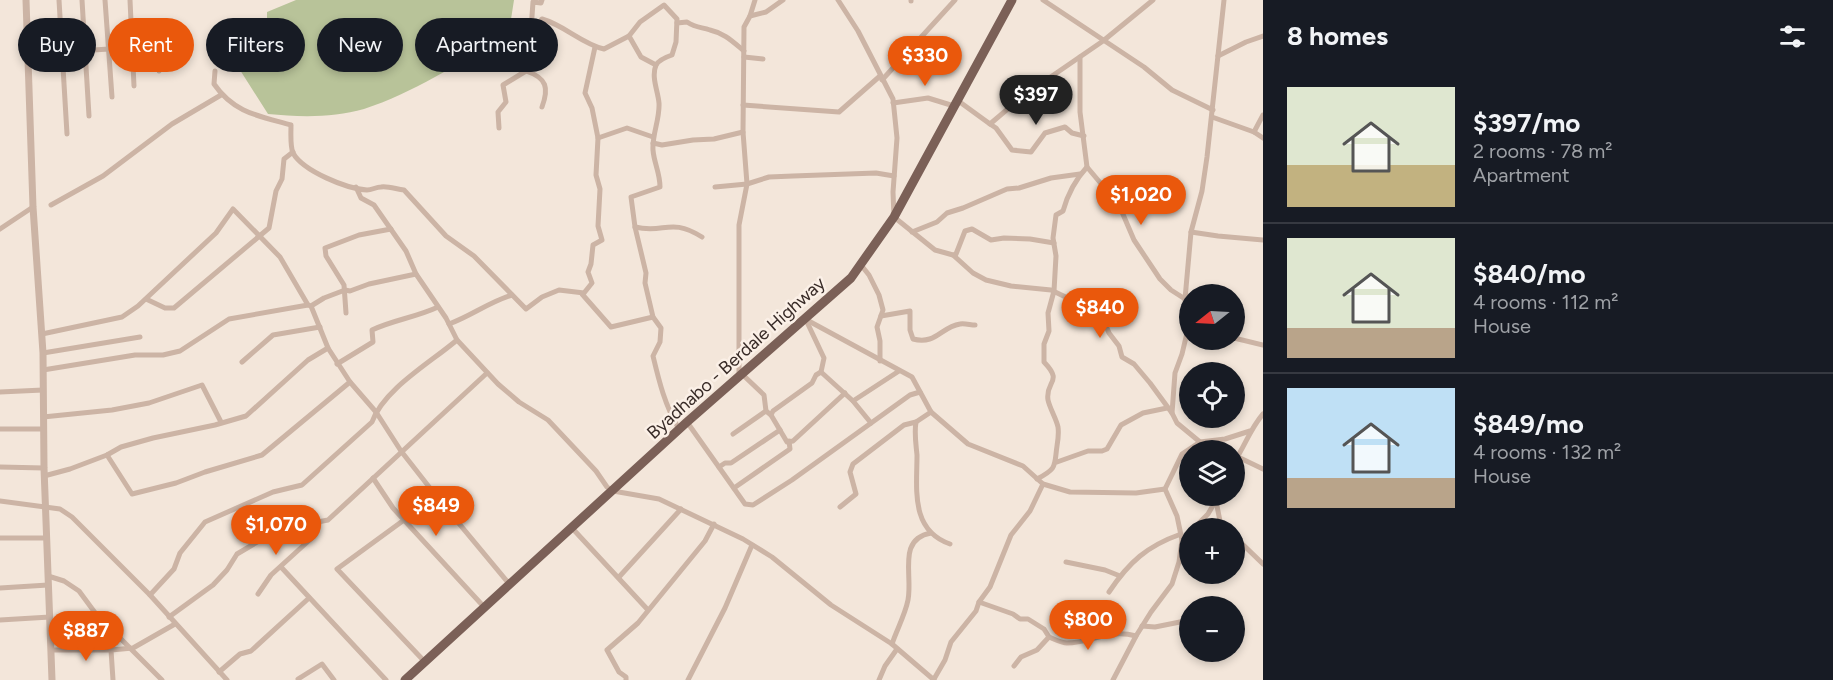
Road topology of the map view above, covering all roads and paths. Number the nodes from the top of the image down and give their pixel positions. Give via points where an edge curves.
1 (26, 0) edge
2 (59, 0) edge
3 (82, 0) edge
4 (105, 0) edge
5 (130, 0) edge
6 (542, 0) edge
7 (755, 0) edge
8 (783, 0) edge
9 (838, 0) edge
10 (955, 0) edge
11 (1012, 0) edge
12 (1043, 0) edge
13 (1153, 0) edge
14 (1224, 0) edge
15 (664, 2) edge
16 (750, 16) junction
17 (27, 18) edge
18 (60, 18) edge
19 (83, 18) edge
20 (131, 18) edge
21 (532, 18) edge
22 (677, 23) junction
23 (558, 26) edge
24 (108, 36) edge
25 (629, 36) junction
26 (1263, 36) edge
27 (1103, 41) junction
28 (595, 47) junction
29 (744, 54) junction
30 (1218, 56) junction
31 (1080, 57) junction
32 (763, 59) dead end
33 (656, 65) junction
34 (28, 72) edge
35 (64, 72) edge
36 (87, 72) edge
37 (110, 72) edge
38 (133, 72) edge
39 (215, 72) edge
40 (524, 72) edge
41 (530, 72) edge
42 (881, 78) junction
43 (134, 86) dead end
44 (221, 95) junction
45 (112, 98) dead end
46 (893, 103) junction
47 (956, 103) junction
48 (743, 105) junction
49 (542, 107) dead end
50 (1213, 110) junction
51 (1263, 115) edge
52 (89, 116) dead end
53 (1212, 117) junction
54 (990, 124) junction
55 (499, 128) dead end
56 (743, 132) junction
57 (1254, 132) junction
58 (67, 134) dead end
59 (1084, 136) junction
60 (598, 138) junction
61 (1263, 138) edge
62 (653, 140) junction
63 (293, 152) junction
64 (1087, 167) junction
65 (1080, 174) junction
66 (894, 176) junction
67 (747, 184) junction
68 (356, 187) junction
69 (715, 187) dead end
70 (51, 205) dead end
71 (33, 207) junction
72 (894, 217) junction
73 (635, 227) junction
74 (0, 229) edge
75 (391, 229) junction
76 (912, 232) junction
77 (1191, 232) junction
78 (261, 235) junction
79 (702, 237) dead end
80 (1263, 240) edge
81 (1054, 243) junction
82 (953, 255) junction
83 (861, 265) junction
84 (416, 274) junction
85 (1186, 284) edge
86 (345, 290) junction
87 (1054, 291) junction
88 (581, 293) junction
89 (512, 295) junction
90 (1179, 295) edge
91 (146, 299) junction
92 (309, 305) junction
93 (438, 307) junction
94 (346, 313) dead end
95 (881, 316) junction
96 (653, 317) junction
97 (805, 319) junction
98 (449, 324) junction
99 (975, 325) dead end
100 (320, 327) junction
101 (42, 333) junction
102 (140, 337) dead end
103 (457, 340) junction
104 (1245, 341) edge
105 (1263, 345) edge
106 (328, 348) junction
107 (1183, 350) edge
108 (43, 352) junction
109 (880, 361) junction
110 (242, 362) dead end
111 (337, 364) junction
112 (43, 370) junction
113 (899, 371) junction
114 (821, 372) junction
115 (487, 373) junction
116 (741, 376) junction
117 (350, 382) junction
118 (43, 390) junction
119 (0, 392) edge
120 (920, 392) junction
121 (845, 393) junction
122 (853, 401) junction
123 (1167, 408) junction
124 (376, 412) junction
125 (932, 412) junction
126 (1172, 412) junction
127 (769, 413) junction
128 (1263, 414) edge
129 (43, 417) junction
130 (221, 422) junction
131 (687, 422) junction
132 (916, 422) junction
133 (871, 423) junction
134 (0, 429) edge
135 (43, 429) junction
136 (680, 430) junction
137 (780, 430) junction
138 (1250, 430) junction
139 (733, 434) dead end
140 (1198, 440) edge
141 (1217, 440) edge
142 (1245, 440) edge
143 (789, 441) junction
144 (401, 451) junction
145 (107, 455) junction
146 (1179, 460) edge
147 (1057, 462) junction
148 (1245, 462) edge
149 (0, 467) edge
150 (719, 467) junction
151 (1263, 469) edge
152 (44, 472) junction
153 (373, 478) junction
154 (1037, 479) junction
155 (1043, 484) junction
156 (734, 488) junction
157 (1165, 489) junction
158 (613, 491) junction
159 (0, 501) edge
160 (45, 506) junction
161 (840, 507) dead end
162 (681, 509) junction
163 (404, 520) junction
164 (314, 523) junction
165 (714, 524) junction
166 (1179, 524) edge
167 (572, 528) junction
168 (931, 533) junction
169 (1179, 537) edge
170 (0, 538) edge
171 (46, 538) junction
172 (950, 544) dead end
173 (752, 545) junction
174 (1245, 547) edge
175 (1066, 562) dead end
176 (1179, 562) edge
177 (1263, 564) edge
178 (281, 567) junction
179 (48, 576) junction
180 (1120, 576) junction
181 (618, 577) junction
182 (48, 585) junction
183 (510, 585) junction
184 (0, 588) edge
185 (1109, 592) dead end
186 (258, 594) dead end
187 (150, 595) junction
188 (309, 598) junction
189 (979, 602) junction
190 (485, 608) junction
191 (648, 610) junction
192 (50, 617) junction
193 (169, 617) junction
194 (0, 620) edge
195 (1179, 622) edge
196 (175, 624) junction
197 (1142, 626) junction
198 (1136, 636) junction
199 (1049, 637) junction
200 (894, 646) junction
201 (129, 649) junction
202 (51, 650) junction
203 (111, 650) junction
204 (425, 662) junction
205 (1014, 666) dead end
206 (219, 672) junction
207 (298, 679) edge
208 (52, 680) edge
209 (113, 680) edge
210 (162, 680) edge
211 (227, 680) edge
212 (334, 680) edge
213 (386, 680) edge
214 (405, 680) edge
215 (626, 680) edge
216 (688, 680) edge
217 (879, 680) edge
218 (934, 680) edge
219 (1113, 680) edge

1 - 17 street
2 - 18 street
3 - 19 street
4 - 24 street
5 - 20 street
6 - 21 street via 533,2
7 - 16 street
8 - 16 street via 766,12
9 - 42 street
10 - 42 street
11 - 47 main road, Byadhabo - Berdale Highway
12 - 27 street
13 - 27 street
14 - 30 street
15 - 22 street
15 - 25 street
16 - 29 street via 744,27
22 - 29 street via 687,22 726,36
22 - 33 street via 672,55
23 - 28 street
25 - 28 street via 604,49
25 - 33 street via 641,57
26 - 30 street
27 - 31 street
27 - 50 street via 1172,90
28 - 60 street via 585,93
29 - 32 street
29 - 48 street
30 - 50 street
31 - 54 street
31 - 59 street
33 - 62 street via 659,104
34 - 71 street
35 - 58 street
36 - 52 street
37 - 45 street
38 - 43 street
39 - 44 street via 214,84
40 - 55 street via 503,85 506,102 498,112
41 - 49 street via 537,74 546,86
42 - 46 street
42 - 48 street via 839,112
44 - 63 street via 236,108 291,125
44 - 70 street via 172,124 103,176
46 - 47 street via 928,98
46 - 66 street via 897,138
47 - 54 street
47 - 72 main road, Byadhabo - Berdale Highway
48 - 56 street
50 - 53 street
51 - 57 street
53 - 57 street
53 - 77 street via 1202,190
54 - 59 street via 1012,150 1031,152 1045,133 1065,127
56 - 62 street via 662,144
56 - 67 street
57 - 61 street
59 - 64 street
60 - 62 street via 627,128
60 - 88 street via 596,175 602,240 594,245 588,272 592,284
62 - 73 street via 660,187 631,196
63 - 68 street via 308,169
63 - 78 street via 284,159 269,228
64 - 65 street
64 - 90 street via 1119,205 1134,240 1160,279
65 - 76 street via 1007,189
65 - 81 street via 1063,211 1056,216
66 - 67 street via 876,173 770,177
66 - 72 street
67 - 69 street
67 - 116 street via 739,225
68 - 75 street via 361,198 374,205
68 - 89 street via 404,190 446,236 474,256
71 - 74 street
71 - 101 street
72 - 76 street
72 - 83 main road, Byadhabo - Berdale Highway
73 - 79 street via 687,227
73 - 96 street
75 - 84 street
75 - 86 street via 325,248
76 - 82 street via 935,250
77 - 80 street
77 - 85 street
78 - 91 street via 174,308
78 - 91 street via 233,209 216,233
78 - 92 street via 280,257
81 - 82 street via 991,240 972,229 965,231
81 - 87 street
82 - 87 street via 986,280
83 - 95 street via 879,295
83 - 97 main road, Byadhabo - Berdale Highway
84 - 86 street
84 - 93 street
86 - 92 street
86 - 94 street
87 - 123 street via 1101,314 1122,357 1134,364
87 - 147 street via 1044,362 1054,378 1048,400 1058,426
88 - 89 street via 560,290 526,309
88 - 96 street via 611,327
89 - 98 street
91 - 101 street via 122,317
92 - 100 street
92 - 112 street via 229,319 180,351
93 - 98 street
93 - 111 street via 372,330 373,342
95 - 99 street via 910,311 910,330 913,339 920,341 934,339 958,324
95 - 109 street via 877,327
96 - 136 street via 661,328 653,356 660,387
97 - 109 street
97 - 114 street via 824,358
97 - 116 main road, Byadhabo - Berdale Highway
98 - 103 street
100 - 106 street
100 - 110 street via 273,335
101 - 108 street
102 - 108 street
103 - 115 street
103 - 124 street
104 - 105 street
106 - 111 street
106 - 130 street via 308,360 246,416
107 - 126 street via 1175,373
108 - 112 street
109 - 113 street
111 - 117 street
112 - 118 street
113 - 120 street via 912,377
113 - 122 street
114 - 121 street
114 - 127 street via 812,383
115 - 144 street
115 - 158 street via 519,402 548,420
116 - 127 street via 764,395
116 - 131 main road, Byadhabo - Berdale Highway
117 - 124 street
117 - 145 street via 262,455 176,483 132,494
118 - 119 street
118 - 129 street
120 - 125 street
120 - 133 street
121 - 122 street
121 - 143 street
122 - 133 street
123 - 126 street
123 - 147 street via 1143,413 1121,425 1102,452 1088,451
124 - 144 street
124 - 187 street via 372,422 302,484 273,492 205,522 180,553 174,569
125 - 132 street
125 - 154 street via 968,444 1023,466
126 - 140 street via 1177,423
127 - 137 street
127 - 139 street
128 - 138 street
129 - 130 street via 149,403 202,385
129 - 135 street
130 - 145 street via 121,447
131 - 136 main road, Byadhabo - Berdale Highway
131 - 150 street
132 - 161 street via 904,425 853,464 850,472 856,494
132 - 168 street via 917,504
133 - 156 street via 753,505 745,504
134 - 135 street
135 - 152 street
136 - 158 main road, Byadhabo - Berdale Highway
137 - 143 street
137 - 150 street
138 - 141 street
138 - 142 street
143 - 156 street via 790,449
144 - 153 street
144 - 183 street
145 - 152 street via 70,469
146 - 157 street
147 - 154 street via 1048,474
148 - 151 street
149 - 152 street
150 - 156 street
152 - 160 street
153 - 163 street
153 - 164 street via 328,520
154 - 155 street
155 - 157 street via 1070,492 1136,494
155 - 189 street via 1030,512 1011,534 990,587
157 - 166 street
158 - 162 street via 659,499
158 - 167 main road, Byadhabo - Berdale Highway
159 - 160 street
160 - 171 street
160 - 187 street via 72,517
162 - 165 street
162 - 181 street
163 - 190 street
163 - 204 street via 337,569
164 - 178 street via 315,535
164 - 193 street via 264,538 237,554 213,585
165 - 173 street
165 - 191 street
167 - 181 street
167 - 183 main road, Byadhabo - Berdale Highway
168 - 172 street
168 - 200 street via 914,540 912,545 907,565 908,600
169 - 180 street via 1165,539 1147,549
170 - 171 street
171 - 179 street
173 - 200 street via 831,605
173 - 216 street
174 - 177 street
175 - 180 street
176 - 197 street via 1172,584
178 - 186 street
178 - 188 street
179 - 182 street
179 - 201 street via 79,591
180 - 185 street
181 - 191 street
182 - 184 street
182 - 192 street
183 - 190 main road, Byadhabo - Berdale Highway
187 - 193 street
188 - 206 street via 251,651 240,654
188 - 213 street
189 - 199 street via 1028,619
189 - 218 street via 951,642
190 - 204 main road, Byadhabo - Berdale Highway
191 - 215 street via 607,650
192 - 194 street
192 - 202 street
193 - 196 street
195 - 197 street
196 - 201 street
196 - 206 street
197 - 198 street
198 - 199 street via 1098,636 1065,644
198 - 219 street
199 - 205 street
200 - 217 street
200 - 218 street
201 - 203 street
201 - 210 street
202 - 203 street
202 - 208 street
203 - 209 street
204 - 214 main road, Byadhabo - Berdale Highway
206 - 211 street
207 - 212 street via 322,664

